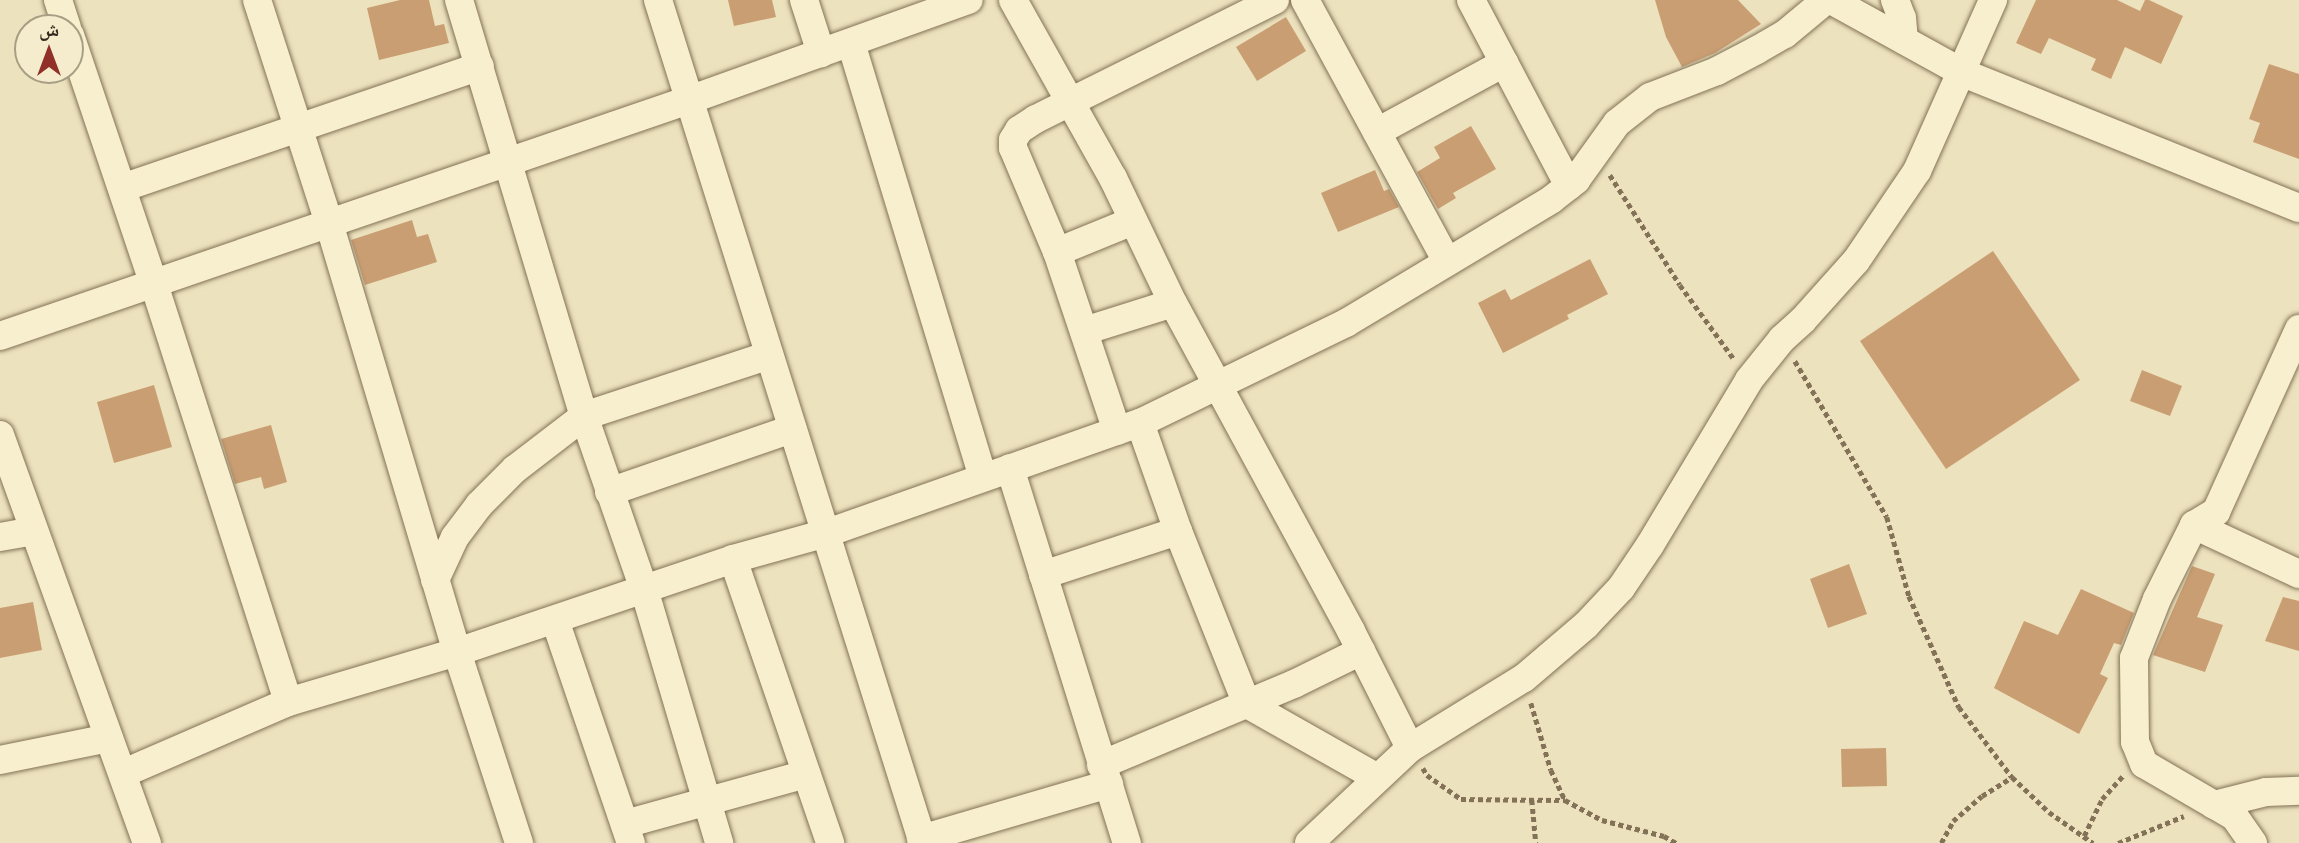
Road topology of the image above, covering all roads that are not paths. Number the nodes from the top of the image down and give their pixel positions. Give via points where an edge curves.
1 (257, 0) edge
2 (459, 0) edge
3 (658, 0) edge
4 (804, 0) edge
5 (969, 0) edge
6 (1013, 0) edge
7 (1275, 0) edge
8 (1305, 0) edge
9 (1471, 0) edge
10 (1829, 0) edge
11 (1895, 0) edge
12 (1993, 0) edge
13 (1904, 40) junction
14 (851, 43) junction
15 (821, 53) junction
16 (1504, 63) junction
17 (480, 65) junction
18 (1963, 73) junction
19 (84, 76) edge
20 (689, 100) junction
21 (1072, 102) junction
22 (299, 129) junction
23 (1377, 132) junction
24 (510, 162) junction
25 (1569, 186) junction
26 (122, 188) junction
27 (2299, 208) edge
28 (1133, 221) junction
29 (329, 223) junction
30 (1057, 252) junction
31 (1447, 261) junction
32 (154, 284) junction
33 (1173, 303) junction
34 (2299, 329) edge
35 (1084, 331) junction
36 (0, 336) edge
37 (767, 356) junction
38 (1219, 387) junction
39 (584, 416) junction
40 (1129, 427) junction
41 (792, 429) junction
42 (0, 435) edge
43 (1010, 468) junction
44 (983, 477) junction
45 (609, 492) junction
46 (2194, 525) junction
47 (33, 531) junction
48 (1178, 531) junction
49 (827, 533) junction
50 (0, 537) edge
51 (733, 559) junction
52 (2299, 574) edge
53 (1043, 575) junction
54 (435, 580) junction
55 (644, 589) junction
56 (555, 620) junction
57 (1361, 651) junction
58 (457, 652) junction
59 (288, 702) junction
60 (1247, 704) junction
61 (109, 738) junction
62 (1410, 748) junction
63 (0, 760) edge
64 (124, 773) junction
65 (806, 774) junction
66 (1105, 775) junction
67 (1378, 778) junction
68 (2299, 791) edge
69 (707, 801) junction
70 (2214, 805) junction
71 (628, 834) edge
72 (922, 841) edge
73 (147, 843) edge
74 (519, 843) edge
75 (719, 843) edge
76 (830, 843) edge
77 (1127, 843) edge
78 (1309, 843) edge
79 (2253, 843) edge

1 - 22 street
2 - 17 street
3 - 20 street
4 - 15 street
5 - 14 street
6 - 21 street
7 - 21 street
8 - 23 street
9 - 16 street
10 - 13 street
10 - 25 street via 1766,45 1717,71 1650,97 1617,123
11 - 13 street
12 - 18 street
13 - 18 street
14 - 15 street
14 - 44 street
15 - 20 street
16 - 23 street
16 - 25 street
17 - 22 street
17 - 24 street
18 - 27 street
18 - 62 street via 1917,172 1856,261 1749,380 1621,588 1524,678
19 - 26 street
20 - 24 street
20 - 37 street
21 - 28 street
21 - 30 street via 1035,118 1013,139
22 - 26 street
22 - 29 street
23 - 31 street
24 - 29 street
24 - 39 street
25 - 31 street
26 - 32 street
28 - 30 street
28 - 33 street
29 - 32 street
29 - 54 street
30 - 35 street
31 - 38 street via 1346,323
32 - 36 street
32 - 59 street
33 - 35 street
33 - 38 street
34 - 46 street via 2216,512
35 - 40 street
37 - 39 street
37 - 41 street
38 - 40 street
38 - 57 street
39 - 45 street
39 - 54 street via 515,469 479,505 455,537
40 - 43 street
40 - 48 street
41 - 45 street
41 - 49 street
42 - 47 street
43 - 44 street
43 - 53 street
44 - 49 street
45 - 55 street
46 - 52 street
46 - 70 street via 2134,658 2135,742 2144,764
47 - 50 street
47 - 61 street
48 - 53 street
48 - 60 street
49 - 51 street
49 - 72 street
51 - 55 street
51 - 65 street
53 - 66 street
54 - 58 street
55 - 56 street
55 - 69 street
56 - 58 street
56 - 71 street
57 - 60 street
57 - 62 street
58 - 59 street
58 - 74 street
59 - 64 street
60 - 66 street
60 - 67 street
61 - 63 street
61 - 64 street
62 - 67 street
64 - 73 street
65 - 69 street
65 - 76 street
66 - 72 street
66 - 77 street
67 - 78 street
68 - 70 street
69 - 71 street
69 - 75 street
70 - 79 street via 2235,817

